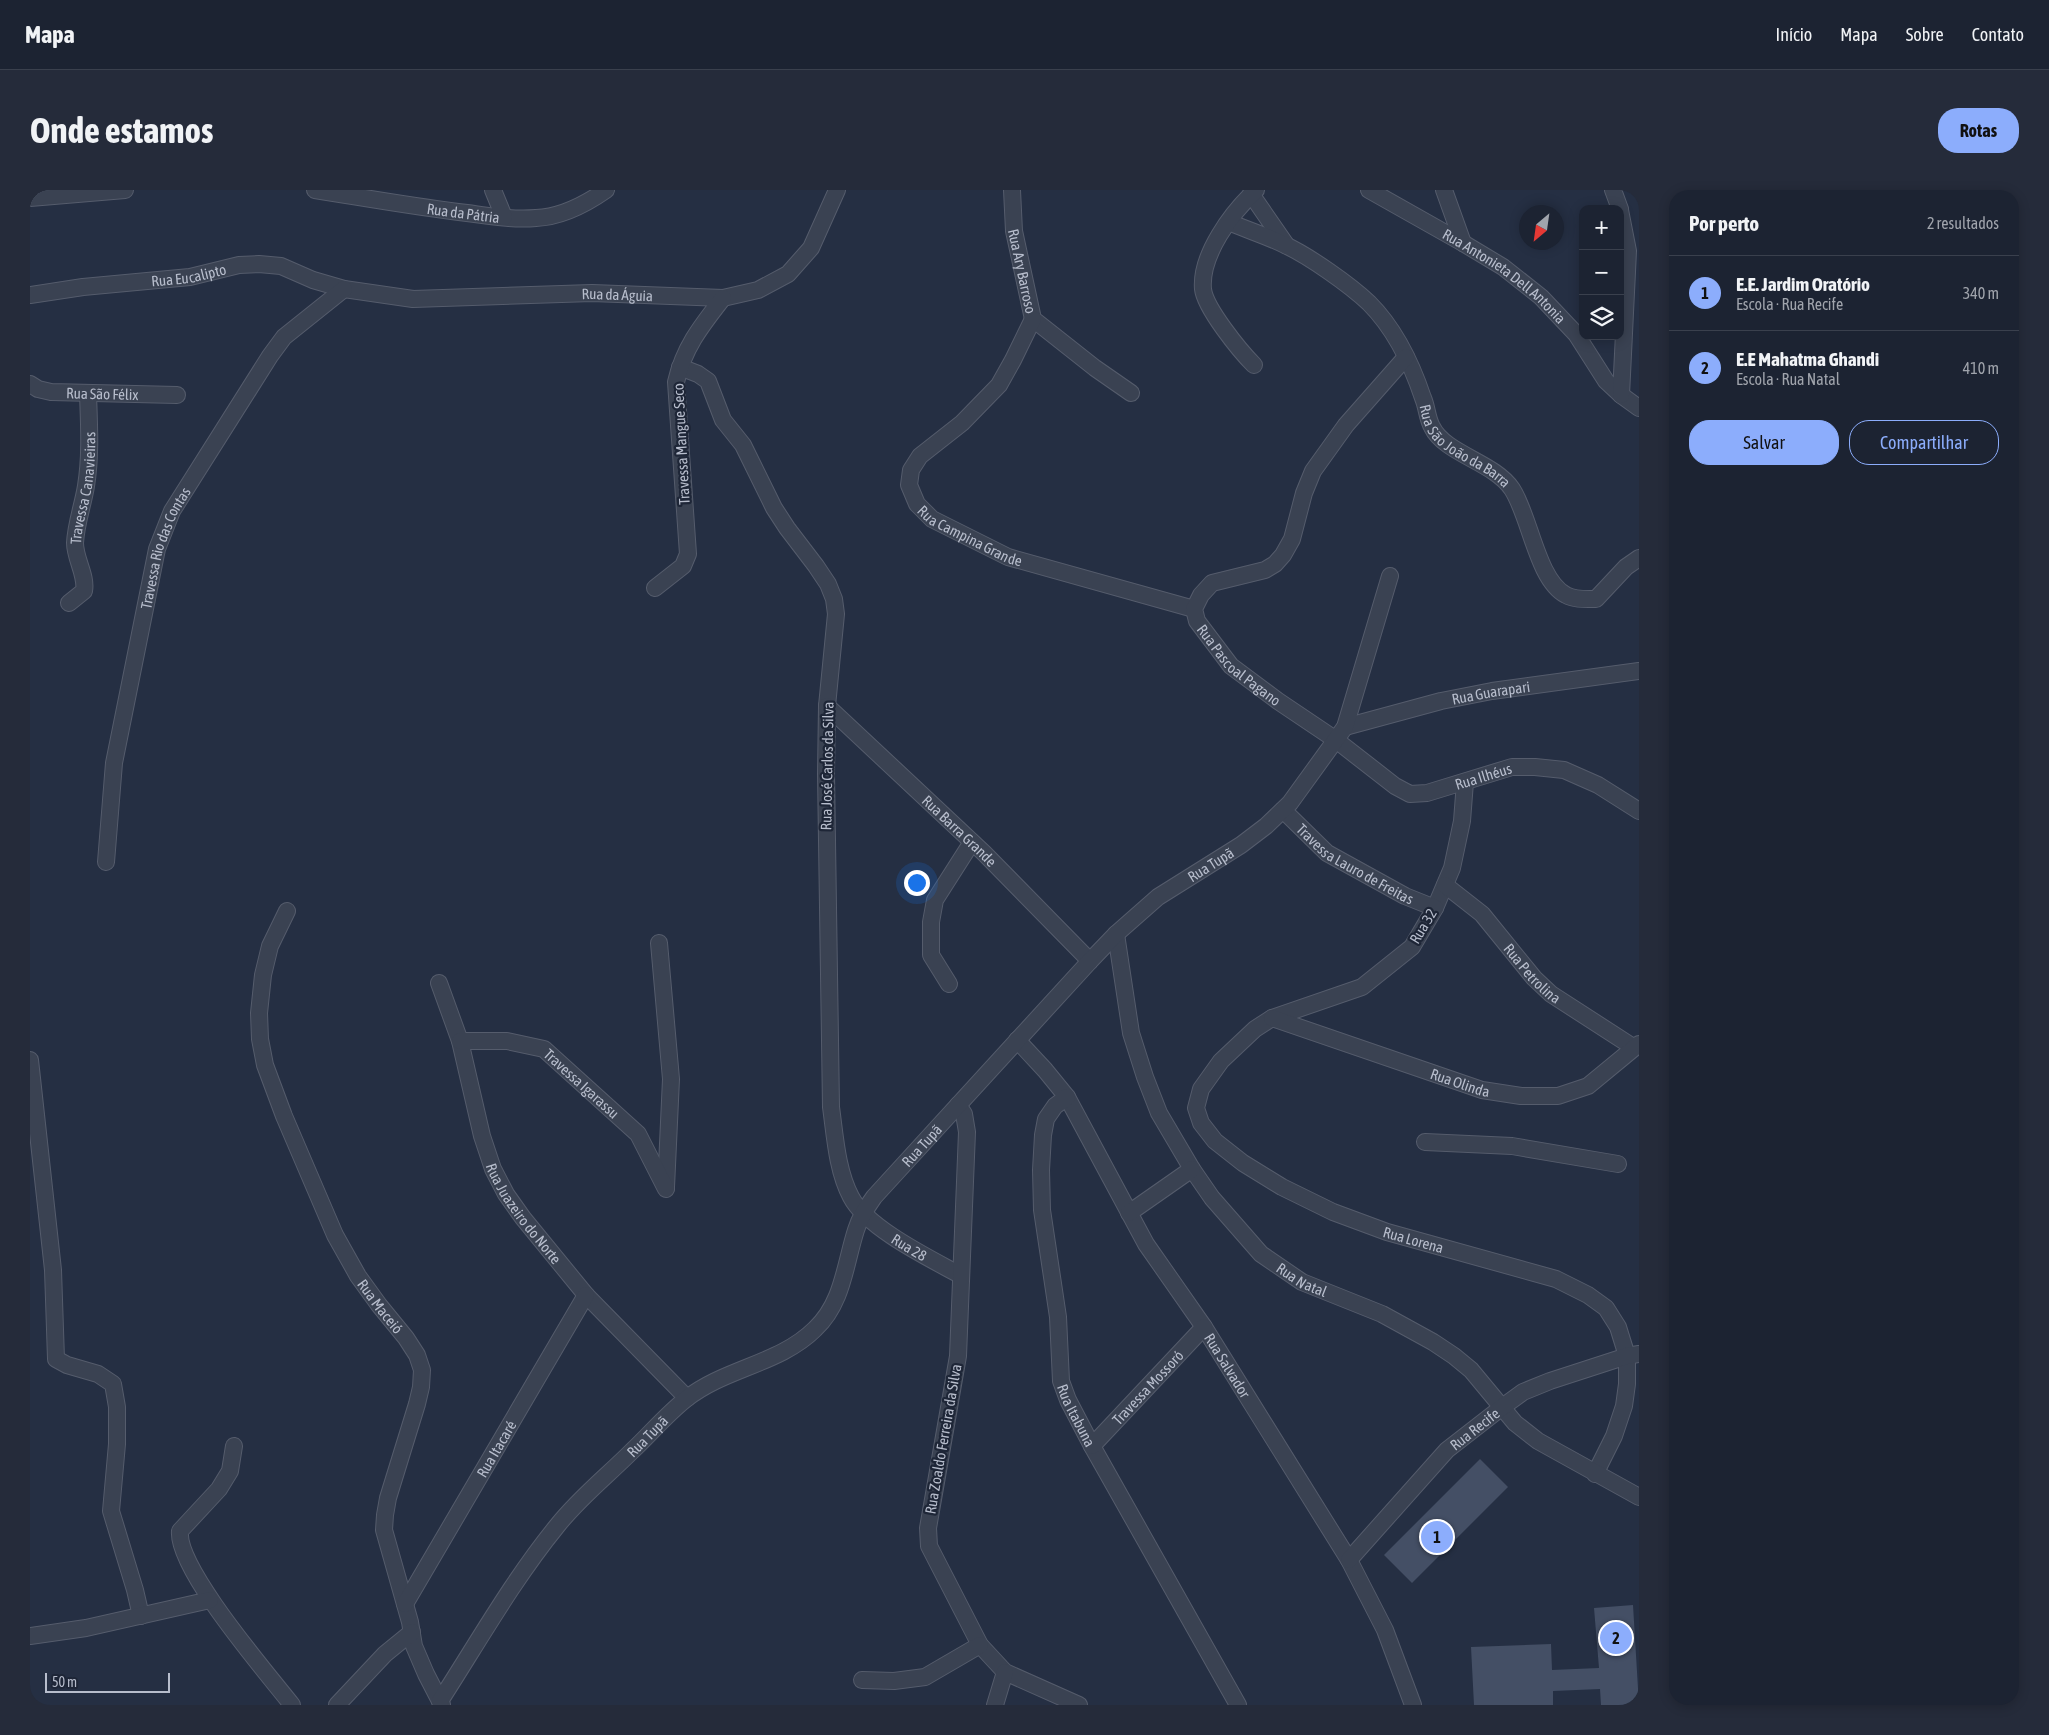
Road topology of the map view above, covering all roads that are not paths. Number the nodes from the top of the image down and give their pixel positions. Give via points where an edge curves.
1 (124, 190) edge
2 (315, 190) edge
3 (493, 190) edge
4 (606, 190) edge
5 (837, 190) edge
6 (1012, 190) edge
7 (1369, 190) edge
8 (1444, 190) edge
9 (1613, 190) edge
10 (1254, 192) edge
11 (30, 198) edge
12 (1618, 205) edge
13 (504, 217) junction
14 (1229, 222) junction
15 (1624, 230) edge
16 (1463, 243) junction
17 (1287, 246) junction
18 (344, 290) junction
19 (30, 295) edge
20 (723, 298) junction
21 (1033, 319) junction
22 (1406, 357) junction
23 (1254, 365) dead end
24 (680, 367) junction
25 (30, 384) edge
26 (1131, 393) dead end
27 (88, 394) junction
28 (177, 395) dead end
29 (1621, 395) junction
30 (1639, 408) edge
31 (1639, 558) edge
32 (1390, 576) dead end
33 (655, 588) dead end
34 (69, 603) dead end
35 (1194, 609) junction
36 (1639, 671) edge
37 (827, 706) junction
38 (1341, 733) junction
39 (1465, 782) junction
40 (1283, 810) junction
41 (1639, 811) edge
42 (972, 842) junction
43 (106, 862) dead end
44 (1445, 885) junction
45 (1435, 908) junction
46 (287, 911) dead end
47 (1116, 934) junction
48 (659, 943) dead end
49 (1090, 961) junction
50 (439, 983) dead end
51 (949, 984) dead end
52 (1272, 1018) junction
53 (1017, 1040) junction
54 (460, 1041) junction
55 (1636, 1045) edge
56 (30, 1060) edge
57 (1067, 1097) junction
58 (958, 1105) junction
59 (1425, 1142) dead end
60 (1618, 1164) dead end
61 (1192, 1169) junction
62 (1128, 1213) junction
63 (863, 1214) junction
64 (960, 1275) junction
65 (586, 1294) junction
66 (1204, 1327) junction
67 (1633, 1355) edge
68 (687, 1398) junction
69 (1501, 1408) junction
70 (234, 1446) dead end
71 (1092, 1446) junction
72 (1595, 1474) junction
73 (1639, 1497) edge
74 (1349, 1560) junction
75 (210, 1600) junction
76 (405, 1604) junction
77 (140, 1616) junction
78 (412, 1632) junction
79 (30, 1636) edge
80 (980, 1645) junction
81 (1005, 1672) junction
82 (862, 1680) dead end
83 (441, 1703) edge
84 (292, 1705) edge
85 (337, 1705) edge
86 (995, 1705) edge
87 (1079, 1705) edge
88 (1238, 1705) edge
89 (1413, 1705) edge

1 - 11 street
2 - 13 street, Rua da Pátria via 430,209
3 - 13 street
4 - 13 street, Rua da Pátria via 569,211 537,218
5 - 20 street, Rua da Águia via 811,248 788,274 758,290
6 - 21 street, Rua Ary Barroso via 1014,231
7 - 16 street, Rua Antonieta Dell Antonia
8 - 16 street
9 - 12 street
10 - 14 street
10 - 17 street, Rua São João da Barra
14 - 17 street, Rua São João da Barra
14 - 23 street via 1204,270 1203,290 1222,326
15 - 29 street via 1628,251
16 - 29 street, Rua Antonieta Dell Antonia via 1541,297 1576,334 1606,381
17 - 22 street, Rua São João da Barra via 1338,278 1370,304
18 - 19 street, Rua Eucalipto via 281,266 259,264 239,265 190,277
18 - 20 street, Rua da Águia via 413,299 592,293
18 - 43 street, Travessa Rio das Contas via 284,337 172,511 157,549 114,763
20 - 24 street, Travessa Mangue Seco via 698,330
21 - 26 street, Rua Ary Barroso
21 - 35 street, Rua Campina Grande via 1014,360 998,384 962,423 920,456 911,470 909,485 917,504 932,519 1008,557
22 - 31 street, Rua São João da Barra via 1435,431 1512,489 1544,570 1558,590 1577,599 1596,599
22 - 35 street, Rua Pascoal Pagano via 1346,425 1313,471 1292,539 1283,555 1265,570 1212,583
24 - 33 street, Travessa Mangue Seco via 676,382 688,554 683,566
24 - 37 street, Rua José Carlos da Silva via 708,381 723,420 743,445 778,514 828,584 836,614
25 - 27 street, Rua São Félix via 51,392
27 - 28 street, Rua São Félix
27 - 34 street, Travessa Canavieiras via 90,445 75,544 85,586 84,591
29 - 30 street, Rua Antonieta Dell Antonia
32 - 38 street, Rua Tupã
35 - 38 street, Rua Pascoal Pagano via 1197,621 1231,666 1278,701
36 - 38 street, Rua Guarapari via 1450,699
37 - 42 street, Rua Barra Grande
37 - 63 street, Rua José Carlos da Silva via 831,1107 846,1185
38 - 39 street, Rua Ilhéus via 1395,786 1410,794 1427,793
38 - 40 street, Rua Tupã
39 - 41 street, Rua Ilhéus via 1512,766 1564,770 1598,785
39 - 44 street, Rua 32 via 1462,820
40 - 45 street, Travessa Lauro de Freitas via 1327,853 1405,896
40 - 47 street, Rua Tupã via 1241,844 1158,897
42 - 49 street, Rua Barra Grande
42 - 51 street via 935,900 931,922 932,955
44 - 45 street, Rua 32
44 - 55 street, Rua Petrolina via 1482,914 1534,978 1552,994
45 - 52 street, Rua 32 via 1412,947 1362,988
46 - 76 street, Rua Maceió via 270,946 263,975 259,1013 265,1065 335,1236 358,1276 418,1355 422,1370 417,1404 385,1515 388,1549
47 - 49 street, Rua Tupã
47 - 61 street, Rua Natal via 1131,1033 1144,1077 1159,1113
48 - 54 street, Travessa Igarassu via 670,1079 666,1189 638,1134 544,1049 507,1041
49 - 53 street, Rua Tupã
50 - 54 street, Rua Juazeiro do Norte
52 - 55 street, Rua Olinda via 1482,1090 1521,1096 1558,1096 1588,1086
52 - 67 street, Rua Lorena via 1220,1060 1201,1089 1196,1108 1201,1123 1215,1141 1282,1187 1333,1212 1387,1232 1556,1279 1588,1295 1606,1308
53 - 57 street, Rua Salvador
53 - 58 street, Rua Tupã
54 - 65 street, Rua Juazeiro do Norte via 493,1169 523,1218
56 - 77 street via 53,1270 56,1359 98,1374 113,1384 117,1444 111,1511
57 - 62 street, Rua Salvador
57 - 71 street, Rua Itabuna via 1046,1118 1042,1135 1042,1210 1058,1317 1061,1382
58 - 63 street, Rua Tupã via 874,1197
58 - 64 street, Rua Zoaldo Ferreira da Silva via 964,1114 967,1132
59 - 60 street via 1512,1146
61 - 62 street
61 - 69 street, Rua Natal via 1212,1198 1261,1254 1302,1282 1382,1314 1433,1342 1471,1370
62 - 66 street, Rua Salvador
63 - 64 street, Rua 28
63 - 68 street, Rua Tupã via 856,1228 838,1295 816,1329 795,1346 711,1382
64 - 80 street, Rua Zoaldo Ferreira da Silva via 958,1356 928,1528 929,1546
65 - 68 street, Rua Juazeiro do Norte
65 - 76 street, Rua Itacaré
66 - 71 street, Travessa Mossoró
66 - 74 street, Rua Salvador
67 - 69 street, Rua Recife via 1550,1381 1523,1392
67 - 72 street, Rua Lorena via 1624,1406 1614,1436
68 - 83 street, Rua Tupã via 558,1525 510,1593
69 - 72 street, Rua Natal via 1538,1441
69 - 74 street, Rua Recife via 1447,1450
70 - 75 street via 230,1471 219,1489 180,1531 183,1550
71 - 88 street, Rua Itabuna
72 - 73 street, Rua Natal
74 - 89 street, Rua Salvador via 1385,1630
75 - 77 street
75 - 84 street
76 - 78 street, Rua Maceió
77 - 79 street
78 - 83 street, Rua Maceió via 414,1646
78 - 85 street
80 - 81 street, Rua Zoaldo Ferreira da Silva
80 - 82 street via 925,1678
81 - 86 street
81 - 87 street, Rua Zoaldo Ferreira da Silva

